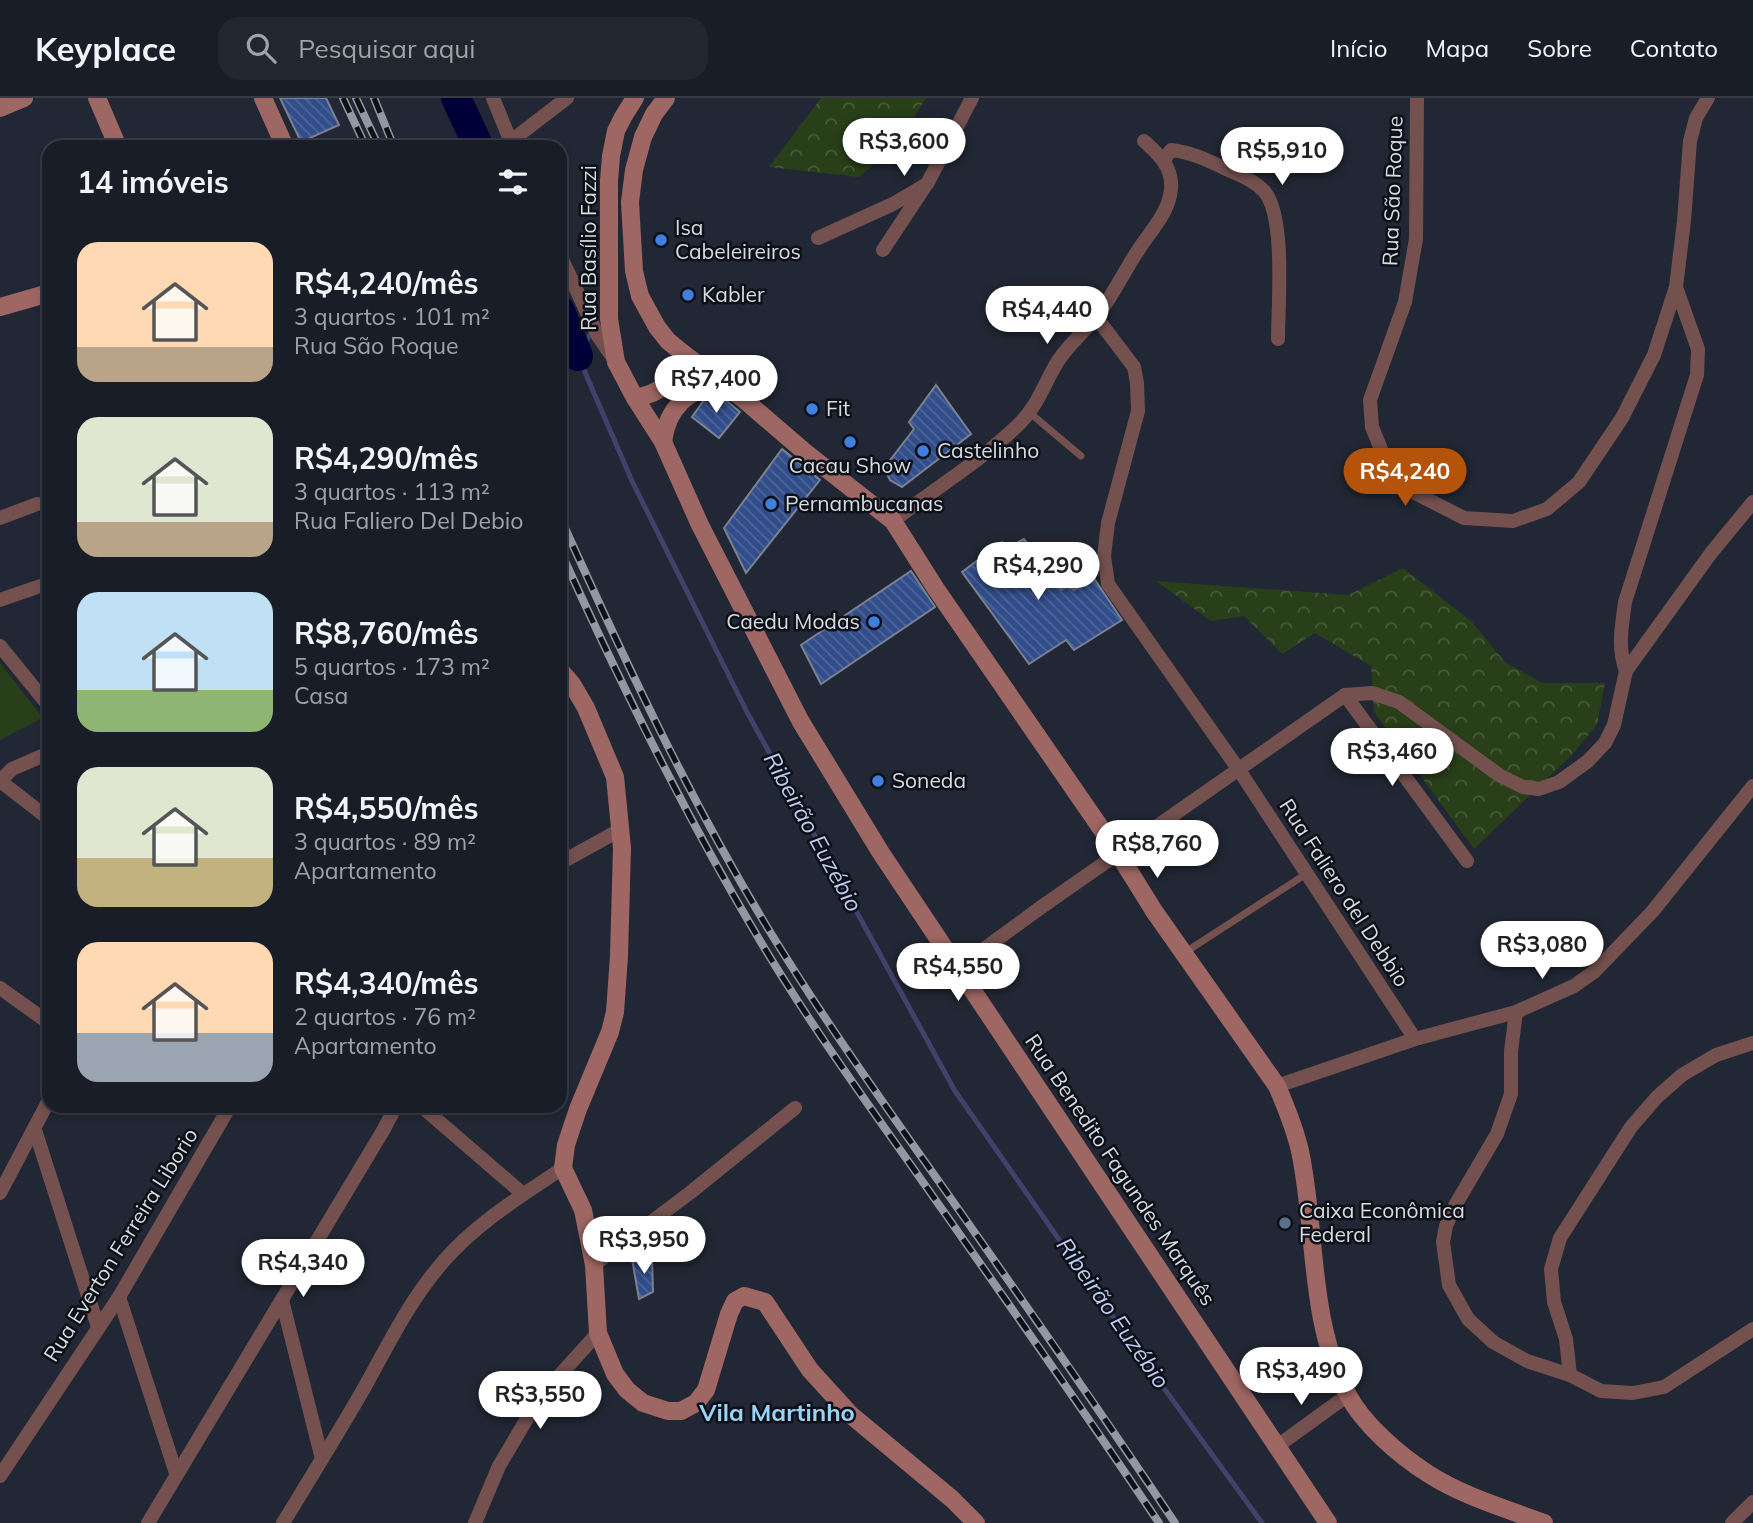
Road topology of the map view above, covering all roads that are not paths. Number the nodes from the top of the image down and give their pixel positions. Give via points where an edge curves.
1 (24, 98) edge
2 (97, 98) edge
3 (263, 98) edge
4 (493, 98) edge
5 (567, 98) edge
6 (635, 98) edge
7 (666, 98) edge
8 (972, 98) edge
9 (1417, 98) edge
10 (1708, 98) edge
11 (0, 108) edge
12 (115, 140) edge
13 (282, 140) edge
14 (510, 140) edge
15 (517, 140) edge
16 (1144, 141) dead end
17 (1164, 160) junction
18 (927, 184) junction
19 (818, 238) dead end
20 (883, 250) dead end
21 (1676, 287) junction
22 (567, 289) edge
23 (42, 295) edge
24 (0, 307) edge
25 (1096, 317) junction
26 (1278, 339) dead end
27 (684, 355) junction
28 (616, 362) junction
29 (723, 384) junction
30 (635, 398) junction
31 (1030, 413) junction
32 (663, 442) junction
33 (1081, 456) dead end
34 (1753, 502) edge
35 (37, 504) dead end
36 (0, 518) edge
37 (893, 521) junction
38 (42, 585) edge
39 (0, 600) edge
40 (0, 646) edge
41 (1626, 671) junction
42 (567, 688) edge
43 (1345, 695) junction
44 (42, 697) edge
45 (42, 756) edge
46 (1239, 770) junction
47 (0, 781) edge
48 (1753, 786) edge
49 (42, 814) edge
50 (620, 830) junction
51 (1118, 853) junction
52 (567, 859) edge
53 (1467, 861) dead end
54 (1306, 874) junction
55 (1184, 953) junction
56 (958, 968) junction
57 (0, 988) edge
58 (1516, 1012) junction
59 (42, 1018) edge
60 (1415, 1039) junction
61 (1753, 1042) edge
62 (1278, 1086) junction
63 (795, 1108) dead end
64 (43, 1113) edge
65 (226, 1113) edge
66 (392, 1113) edge
67 (429, 1113) edge
68 (35, 1130) junction
69 (563, 1168) junction
70 (0, 1193) edge
71 (523, 1194) junction
72 (594, 1265) junction
73 (119, 1297) junction
74 (282, 1300) junction
75 (98, 1327) junction
76 (1753, 1329) edge
77 (598, 1333) junction
78 (1570, 1375) junction
79 (1348, 1395) junction
80 (1276, 1447) junction
81 (322, 1459) junction
82 (176, 1473) junction
83 (0, 1476) edge
84 (1753, 1502) edge
85 (148, 1523) edge
86 (283, 1523) edge
87 (475, 1523) edge
88 (976, 1523) edge
89 (1328, 1523) edge
90 (1544, 1523) edge
91 (1732, 1523) edge

1 - 11 main road
2 - 12 main road
3 - 13 main road
4 - 14 street
5 - 15 street
6 - 28 main road, Rua Basílio Fazzi via 617,131 611,156 608,307
7 - 27 main road, Rua Basílio Fazzi via 643,136 634,170 630,202 634,271 640,296 663,334
8 - 18 street
9 - 21 street, Rua São Roque via 1416,239 1410,278 1370,400 1372,427 1383,454 1415,494 1464,518 1513,521 1547,509 1579,482 1622,418 1654,355
10 - 21 street, Rua São Roque via 1690,141
16 - 17 street
17 - 25 street via 1172,186 1164,215
17 - 26 street via 1171,150 1188,152 1254,182 1265,193 1275,211
18 - 19 street
18 - 20 street
21 - 41 street via 1698,349 1697,375 1625,602 1620,639
22 - 28 street
23 - 24 main road
25 - 31 street via 1059,359
25 - 46 street, Rua Faliero del Debbio via 1134,367 1138,383 1138,411 1108,523 1104,556 1108,584
27 - 29 main road
27 - 30 main road via 674,379 665,387
28 - 30 main road, Rua Benedito Fagundes Marquês
29 - 32 main road via 705,387 679,402 666,422
29 - 37 main road
30 - 32 main road, Rua Benedito Fagundes Marquês
31 - 33 lane
31 - 37 street
32 - 56 main road, Rua Benedito Fagundes Marquês via 700,525 801,722
34 - 41 street
35 - 36 street
37 - 51 main road
38 - 39 street
40 - 44 street
41 - 43 street via 1614,725 1605,743 1559,782 1539,789 1499,775 1399,702 1372,694
42 - 50 main road via 586,708 615,777
43 - 46 street
43 - 53 street
45 - 47 street via 12,769
46 - 51 street
46 - 54 street, Rua Faliero del Debbio
47 - 49 street
48 - 58 street via 1652,912 1595,971 1574,986
50 - 52 street
50 - 69 main road via 622,885 615,1012 566,1145
51 - 55 main road
51 - 56 street
54 - 55 lane
54 - 60 street, Rua Faliero del Debbio
55 - 62 main road
56 - 80 main road, Rua Benedito Fagundes Marquês
57 - 59 street
58 - 60 street
58 - 78 street via 1511,1094 1497,1134 1446,1226 1443,1242 1449,1285 1468,1320 1493,1342 1527,1361
60 - 62 street
61 - 78 street via 1716,1055 1657,1097 1631,1127 1560,1238 1551,1269
62 - 79 main road via 1300,1151 1328,1346
63 - 72 street
64 - 68 street
65 - 73 street, Rua Everton Ferreira Liborio
66 - 74 street
67 - 71 street
68 - 70 street
68 - 75 street
69 - 71 street
69 - 72 main road via 583,1210
71 - 81 street via 469,1236 420,1292
72 - 77 main road
73 - 75 street, Rua Everton Ferreira Liborio
73 - 82 street
74 - 81 street
74 - 82 street
75 - 83 street, Rua Everton Ferreira Liborio
76 - 78 street via 1664,1387 1633,1393 1601,1391
77 - 87 street via 528,1418 499,1466
77 - 88 main road via 627,1390 643,1403 668,1412 681,1411 696,1403 706,1390 735,1301 744,1296 765,1302 810,1370 850,1415
79 - 80 street
79 - 90 main road via 1398,1452 1426,1473 1454,1489
80 - 89 main road, Rua Benedito Fagundes Marquês
81 - 86 street
82 - 85 street
84 - 91 street

